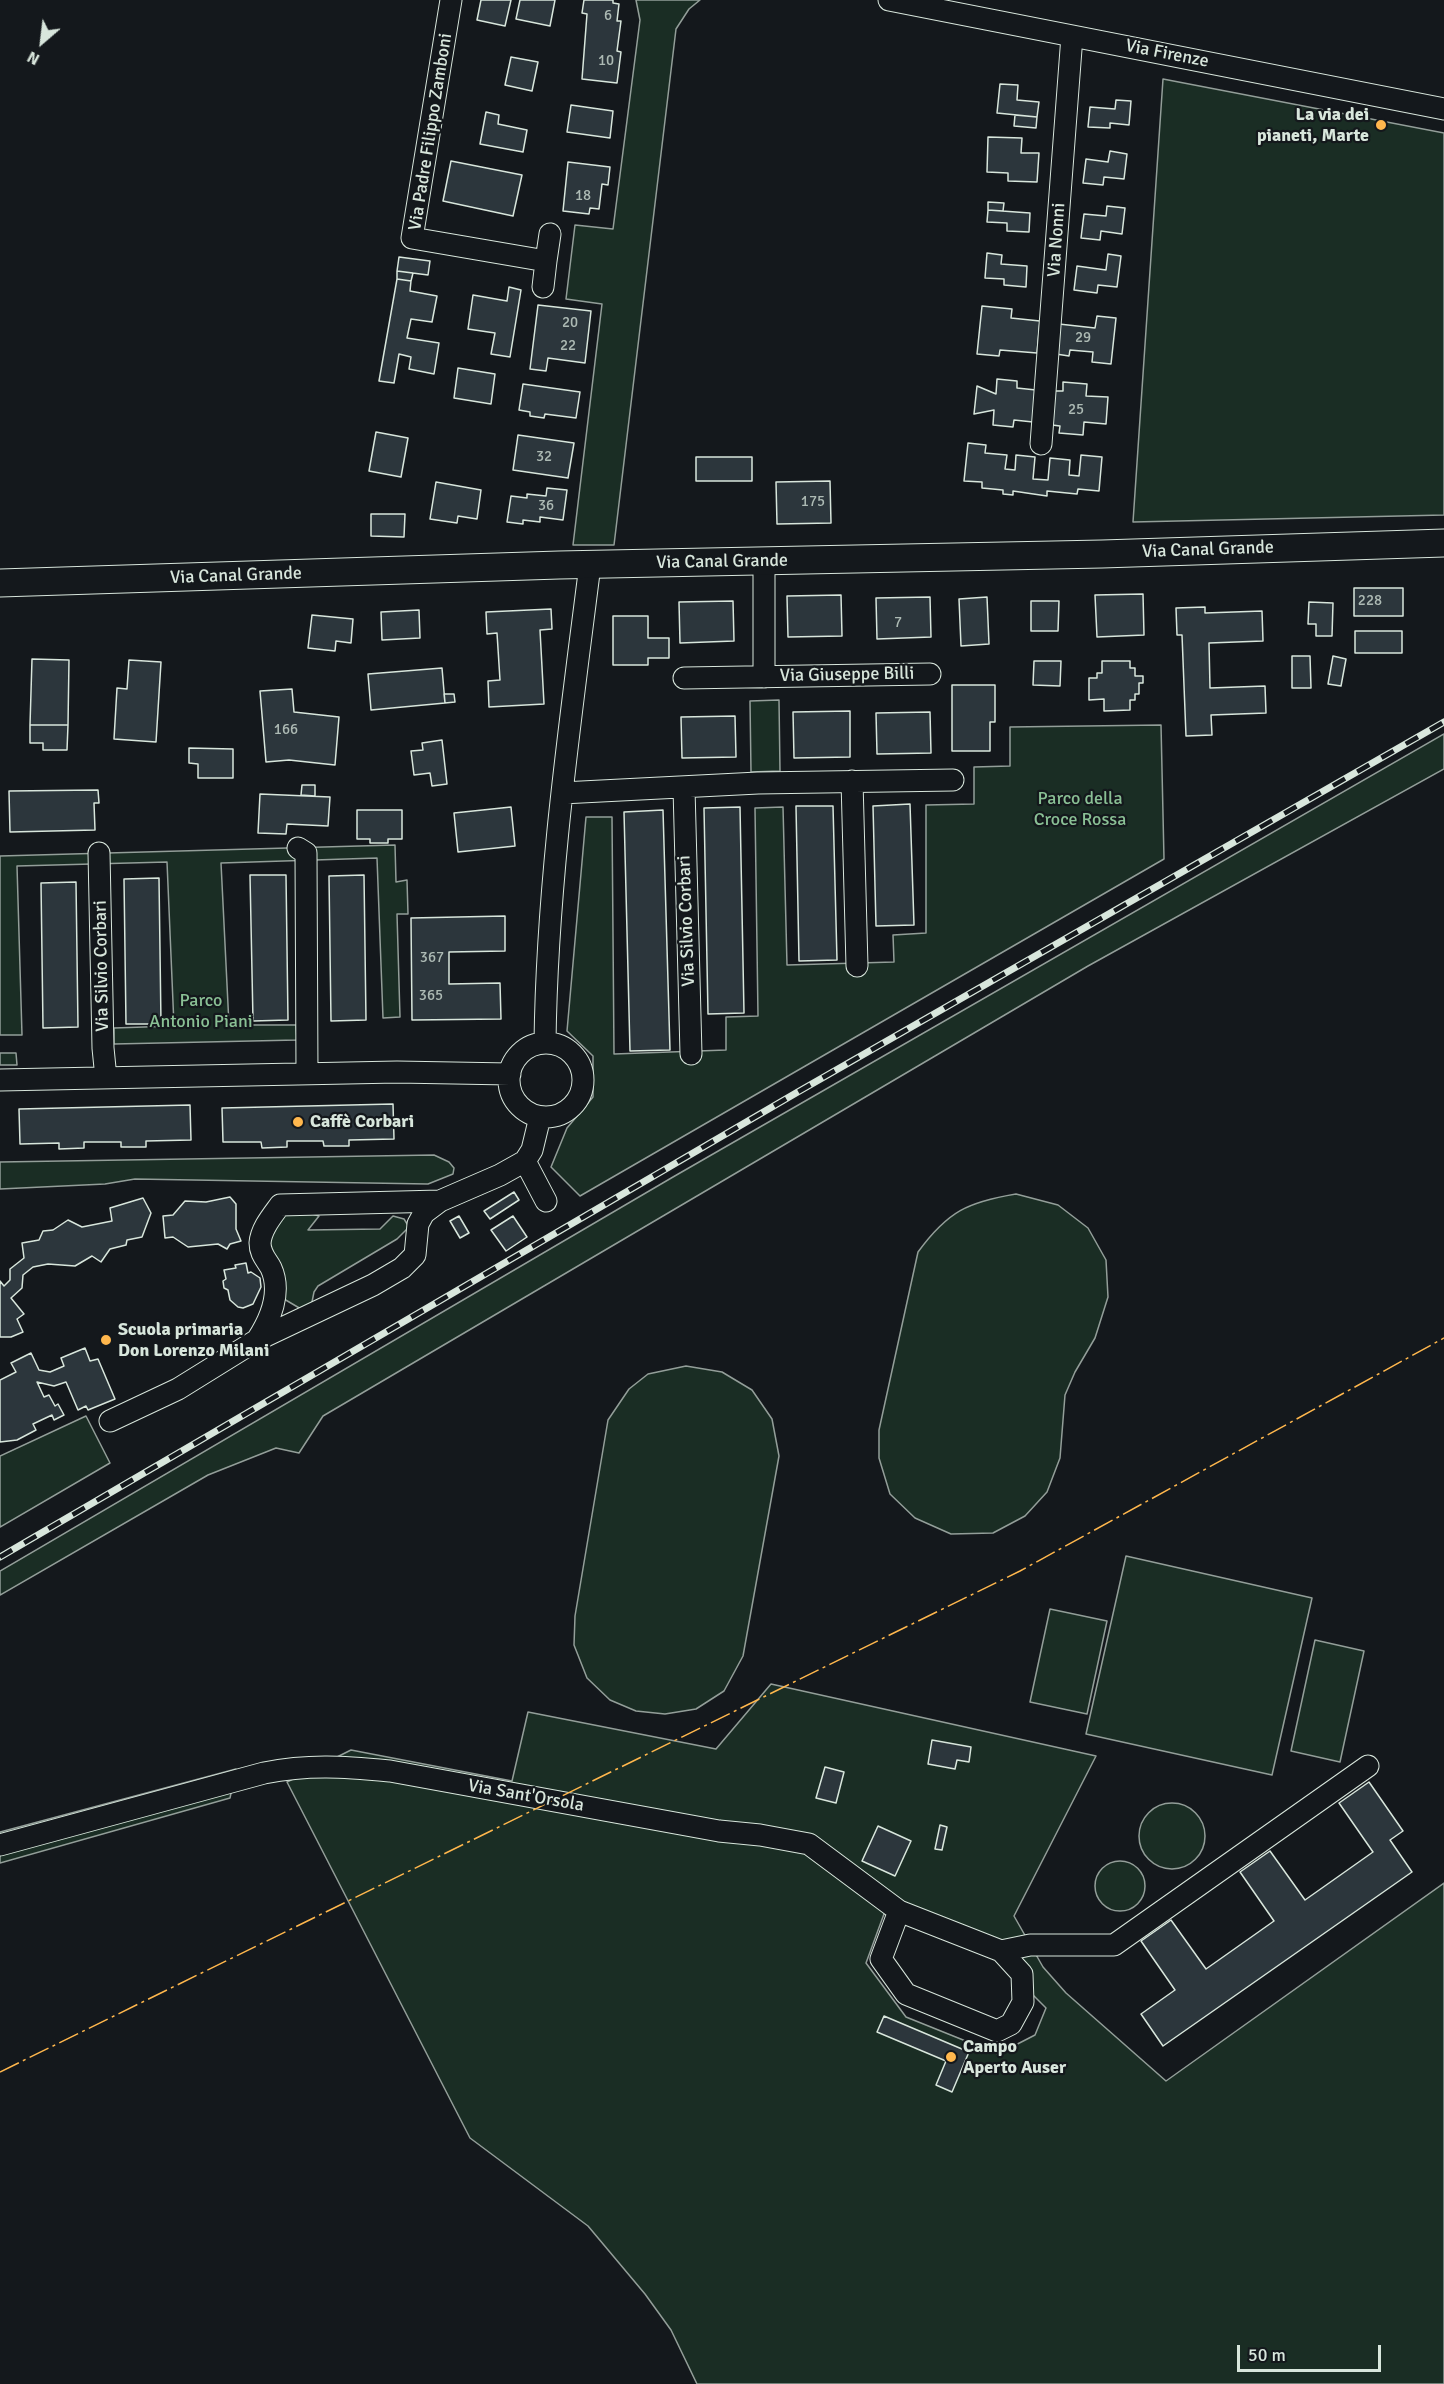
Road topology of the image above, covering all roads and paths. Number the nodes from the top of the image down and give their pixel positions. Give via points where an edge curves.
1 (452, 0) edge
2 (889, 0) edge
3 (1072, 36) junction
4 (1444, 109) edge
5 (550, 234) dead end
6 (546, 261) junction
7 (543, 286) dead end
8 (1041, 444) dead end
9 (1444, 543) edge
10 (764, 561) junction
11 (590, 565) junction
12 (0, 583) edge
13 (930, 674) dead end
14 (764, 677) junction
15 (684, 678) dead end
16 (953, 780) dead end
17 (852, 781) junction
18 (684, 788) junction
19 (562, 793) junction
20 (298, 848) dead end
21 (99, 853) dead end
22 (857, 966) dead end
23 (545, 1043) junction
24 (691, 1054) dead end
25 (308, 1074) junction
26 (510, 1074) junction
27 (106, 1078) junction
28 (0, 1080) edge
29 (540, 1117) junction
30 (525, 1161) junction
31 (440, 1201) junction
32 (546, 1201) dead end
33 (383, 1204) junction
34 (418, 1224) junction
35 (257, 1340) junction
36 (110, 1421) dead end
37 (1368, 1766) dead end
38 (0, 1845) edge
39 (898, 1911) junction
40 (1001, 1951) junction

1 - 6 street, Via Padre Filippo Zamboni via 412,238
2 - 3 street, Via Firenze
3 - 4 street, Via Firenze
3 - 8 street, Via Nonni
5 - 6 street
6 - 7 street
9 - 10 main road, Via Canal Grande
10 - 11 main road, Via Canal Grande
10 - 14 street, Via Giuseppe Billi
11 - 12 main road, Via Canal Grande
11 - 19 street
13 - 14 street, Via Giuseppe Billi
14 - 15 street, Via Giuseppe Billi
16 - 17 street
17 - 18 street
17 - 22 street
18 - 19 street
18 - 24 street, Via Silvio Corbari
19 - 23 street
20 - 25 street via 306,853
21 - 27 street, Via Silvio Corbari
23 - 26 street via 526,1049
23 - 29 street via 574,1057 583,1076 583,1088 579,1098 562,1114
25 - 26 street
25 - 27 street
26 - 29 street via 513,1096 520,1106
27 - 28 street
29 - 30 street via 532,1150
30 - 31 street
30 - 32 street
31 - 33 street
31 - 34 street via 424,1213
33 - 34 street via 409,1214
33 - 35 street via 280,1205 260,1242 275,1285 272,1313
34 - 35 street via 415,1255 402,1268
35 - 36 street via 178,1389
37 - 40 street via 1114,1945 1030,1945
38 - 39 street, Via Sant'Orsola via 264,1773 339,1766 390,1771 809,1845
39 - 40 street, Via Sant'Orsola
39 - 40 street via 880,1959 906,1994 997,2031 1011,2024 1023,2002 1022,1974

